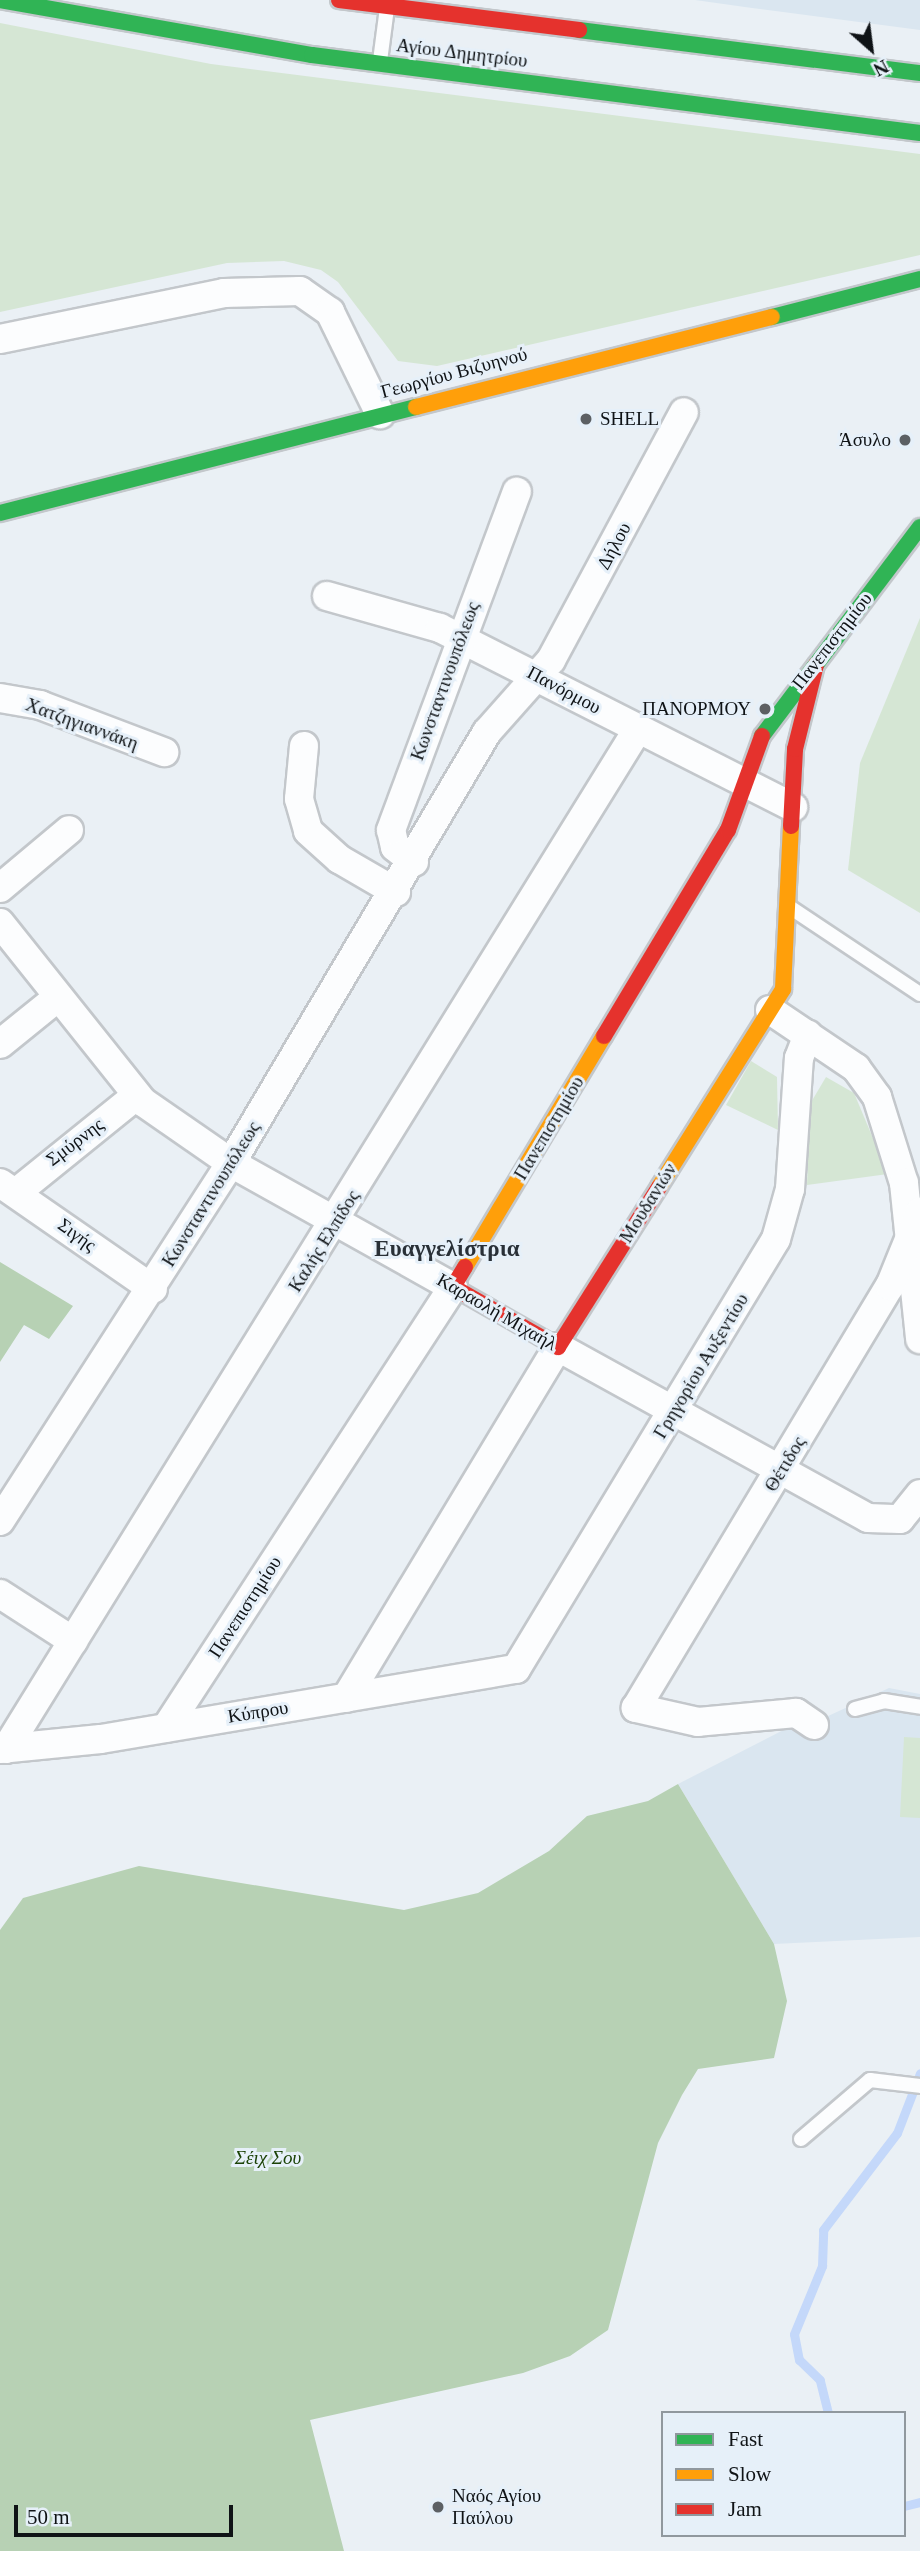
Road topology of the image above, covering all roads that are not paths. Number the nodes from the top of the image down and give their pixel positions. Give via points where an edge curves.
1 (0, 0) edge
2 (339, 0) edge
3 (387, 3) edge
4 (380, 64) junction
5 (920, 73) edge
6 (920, 133) edge
7 (920, 279) edge
8 (0, 340) edge
9 (684, 412) dead end
10 (380, 414) junction
11 (517, 492) dead end
12 (0, 513) edge
13 (920, 527) edge
14 (327, 596) dead end
15 (459, 637) junction
16 (816, 665) junction
17 (538, 675) junction
18 (0, 698) edge
19 (638, 729) junction
20 (304, 746) dead end
21 (164, 752) dead end
22 (743, 783) junction
23 (793, 807) junction
24 (69, 830) dead end
25 (414, 862) junction
26 (0, 888) edge
27 (396, 892) junction
28 (790, 907) junction
29 (0, 923) edge
30 (920, 994) edge
31 (58, 997) junction
32 (770, 1010) junction
33 (808, 1035) junction
34 (0, 1044) edge
35 (136, 1096) junction
36 (231, 1163) junction
37 (9, 1188) edge
38 (920, 1212) edge
39 (336, 1222) junction
40 (911, 1240) junction
41 (453, 1287) junction
42 (153, 1289) junction
43 (920, 1339) edge
44 (558, 1347) junction
45 (674, 1412) junction
46 (782, 1470) junction
47 (920, 1494) edge
48 (0, 1521) edge
49 (0, 1594) edge
50 (74, 1642) junction
51 (516, 1669) joint
52 (346, 1698) junction
53 (920, 1707) edge
54 (855, 1709) dead end
55 (814, 1725) dead end
56 (166, 1728) junction
57 (3, 1749) edge
58 (920, 2086) edge
59 (801, 2138) dead end

1 - 4 street, Αγίου Δημητρίου
2 - 3 street, Αγίου Δημητρίου
3 - 4 lane
3 - 5 street, Αγίου Δημητρίου
4 - 6 street, Αγίου Δημητρίου
7 - 10 street, Γεωργίου Βιζυηνού
8 - 10 street via 224,293 300,291 330,312
9 - 17 street, Δήλου via 565,636
10 - 12 street, Γεωργίου Βιζυηνού
11 - 15 street, Κωνσταντινουπόλεως
13 - 16 street, Πανεπιστημίου
14 - 15 street, Πανόρμου
15 - 17 street, Πανόρμου
15 - 25 street, Κωνσταντινουπόλεως via 391,830 395,847
16 - 22 street, Πανεπιστημίου via 764,732
16 - 23 street, Μουδανιών via 798,729
17 - 19 street, Πανόρμου
17 - 25 street, Κωνσταντινουπόλεως via 493,723
18 - 21 street, Χατζηγιαννάκη via 40,705
19 - 22 street, Πανόρμου
19 - 39 street, Καλής Ελπίδος
20 - 27 street via 299,799 313,839
22 - 23 street, Πανόρμου
22 - 41 street, Πανεπιστημίου via 728,830
23 - 28 street, Μουδανιών
24 - 26 street
25 - 27 street, Κωνσταντινουπόλεως
27 - 36 street, Κωνσταντινουπόλεως
28 - 30 lane
28 - 32 street, Μουδανιών via 786,978
29 - 31 street, Καραολή Μιχαήλ
31 - 34 street
31 - 35 street, Καραολή Μιχαήλ
32 - 33 street
32 - 44 street, Μουδανιών
33 - 40 street via 856,1068 877,1097 901,1170
33 - 45 street, Γρηγορίου Αυξεντίου via 799,1058 785,1216
35 - 36 street, Καραολή Μιχαήλ
35 - 37 street, Σμύρνης
36 - 39 street, Καραολή Μιχαήλ
36 - 42 street, Κωνσταντινουπόλεως
37 - 42 street, Σιγής
38 - 40 street, Θέτιδος
39 - 41 street, Καραολή Μιχαήλ
39 - 50 street, Καλής Ελπίδος
40 - 43 street
40 - 46 street, Θέτιδος
41 - 44 street, Καραολή Μιχαήλ
41 - 56 street, Πανεπιστημίου
42 - 48 street, Κωνσταντινουπόλεως
44 - 45 street, Καραολή Μιχαήλ
44 - 52 street, Μουδανιών
45 - 46 street, Καραολή Μιχαήλ
45 - 51 street, Γρηγορίου Αυξεντίου
46 - 47 street, Καραολή Μιχαήλ via 874,1520 906,1516
46 - 55 street, Θέτιδος via 636,1708 698,1722 796,1713
49 - 50 street
50 - 57 street, Καλής Ελπίδος
51 - 52 street, Κύπρου
52 - 56 street, Κύπρου
53 - 54 lane via 884,1701
56 - 57 street, Κύπρου
58 - 59 lane via 870,2080

